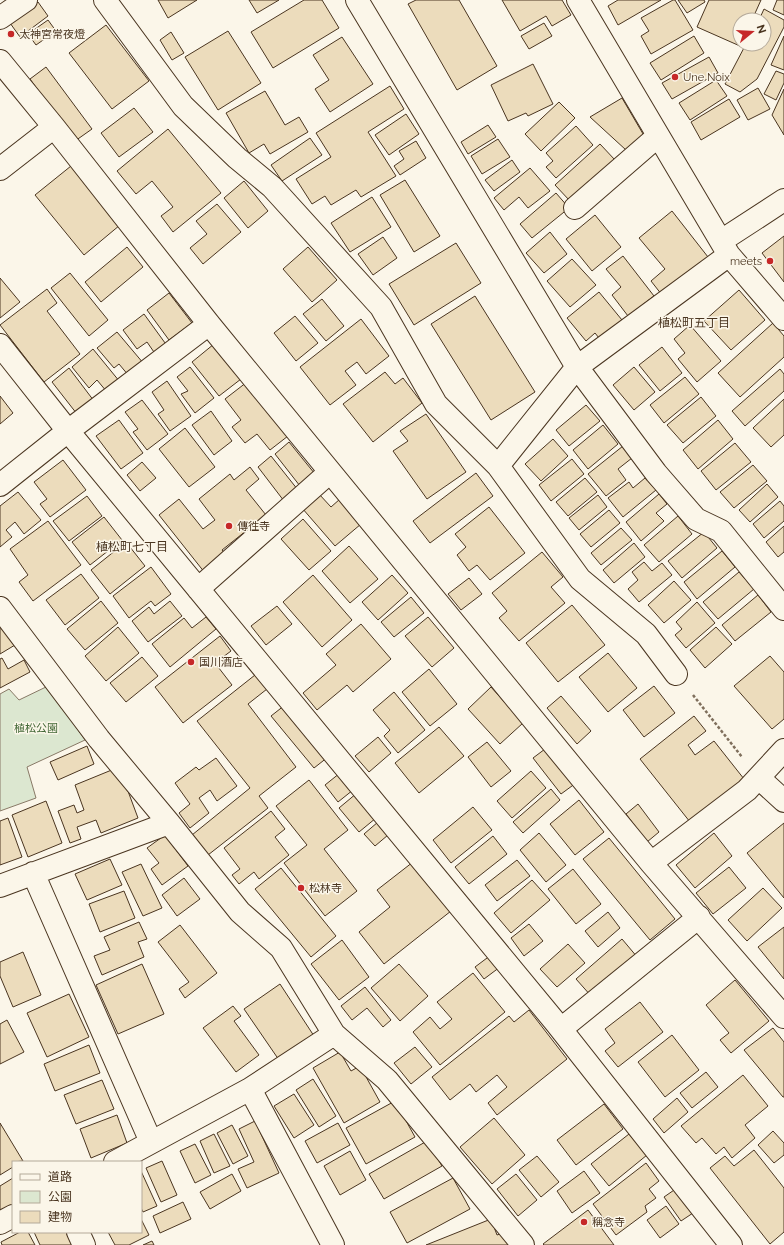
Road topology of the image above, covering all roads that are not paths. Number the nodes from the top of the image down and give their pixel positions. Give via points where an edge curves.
1 (26, 0) edge
2 (105, 0) edge
3 (357, 0) edge
4 (578, 0) edge
5 (0, 18) edge
6 (0, 60) edge
7 (54, 127) junction
8 (658, 136) junction
9 (0, 169) edge
10 (784, 200) edge
11 (575, 208) dead end
12 (725, 248) junction
13 (784, 319) edge
14 (209, 324) junction
15 (0, 345) edge
16 (577, 367) junction
17 (68, 431) junction
18 (498, 466) junction
19 (330, 472) junction
20 (0, 485) edge
21 (198, 589) junction
22 (0, 608) edge
23 (784, 609) edge
24 (676, 674) road end
25 (784, 750) edge
26 (759, 778) junction
27 (784, 801) edge
28 (169, 823) junction
29 (651, 863) junction
30 (33, 873) junction
31 (0, 886) edge
32 (699, 917) junction
33 (784, 1017) edge
34 (561, 1029) junction
35 (334, 1034) junction
36 (250, 1089) junction
37 (151, 1142) junction
38 (117, 1161) edge
39 (12, 1217) edge
40 (0, 1223) edge
41 (78, 1233) edge
42 (84, 1245) edge
43 (333, 1245) edge
44 (523, 1245) edge
45 (731, 1245) edge

1 - 5 street
2 - 18 street via 183,106 237,158 272,187 381,307 436,404
3 - 16 street
4 - 8 street
6 - 7 street
7 - 9 street
7 - 14 street
8 - 11 street
8 - 12 street
10 - 12 street
12 - 13 street
12 - 16 street
14 - 17 street
14 - 19 street
15 - 17 street
16 - 18 street
16 - 23 street via 656,473 696,519 721,531
17 - 20 street
17 - 21 street
18 - 24 street via 580,579 646,634
19 - 21 street
19 - 29 street
21 - 34 street
22 - 28 street via 99,739
25 - 26 street
26 - 27 street
26 - 29 street via 747,790
28 - 30 street
28 - 35 street via 240,912 281,948
29 - 32 street
30 - 31 street
30 - 37 street
32 - 33 street
32 - 34 street
34 - 45 street
35 - 36 street
35 - 44 street via 387,1080
36 - 37 street
36 - 43 street
37 - 38 street
39 - 40 street
41 - 42 street

